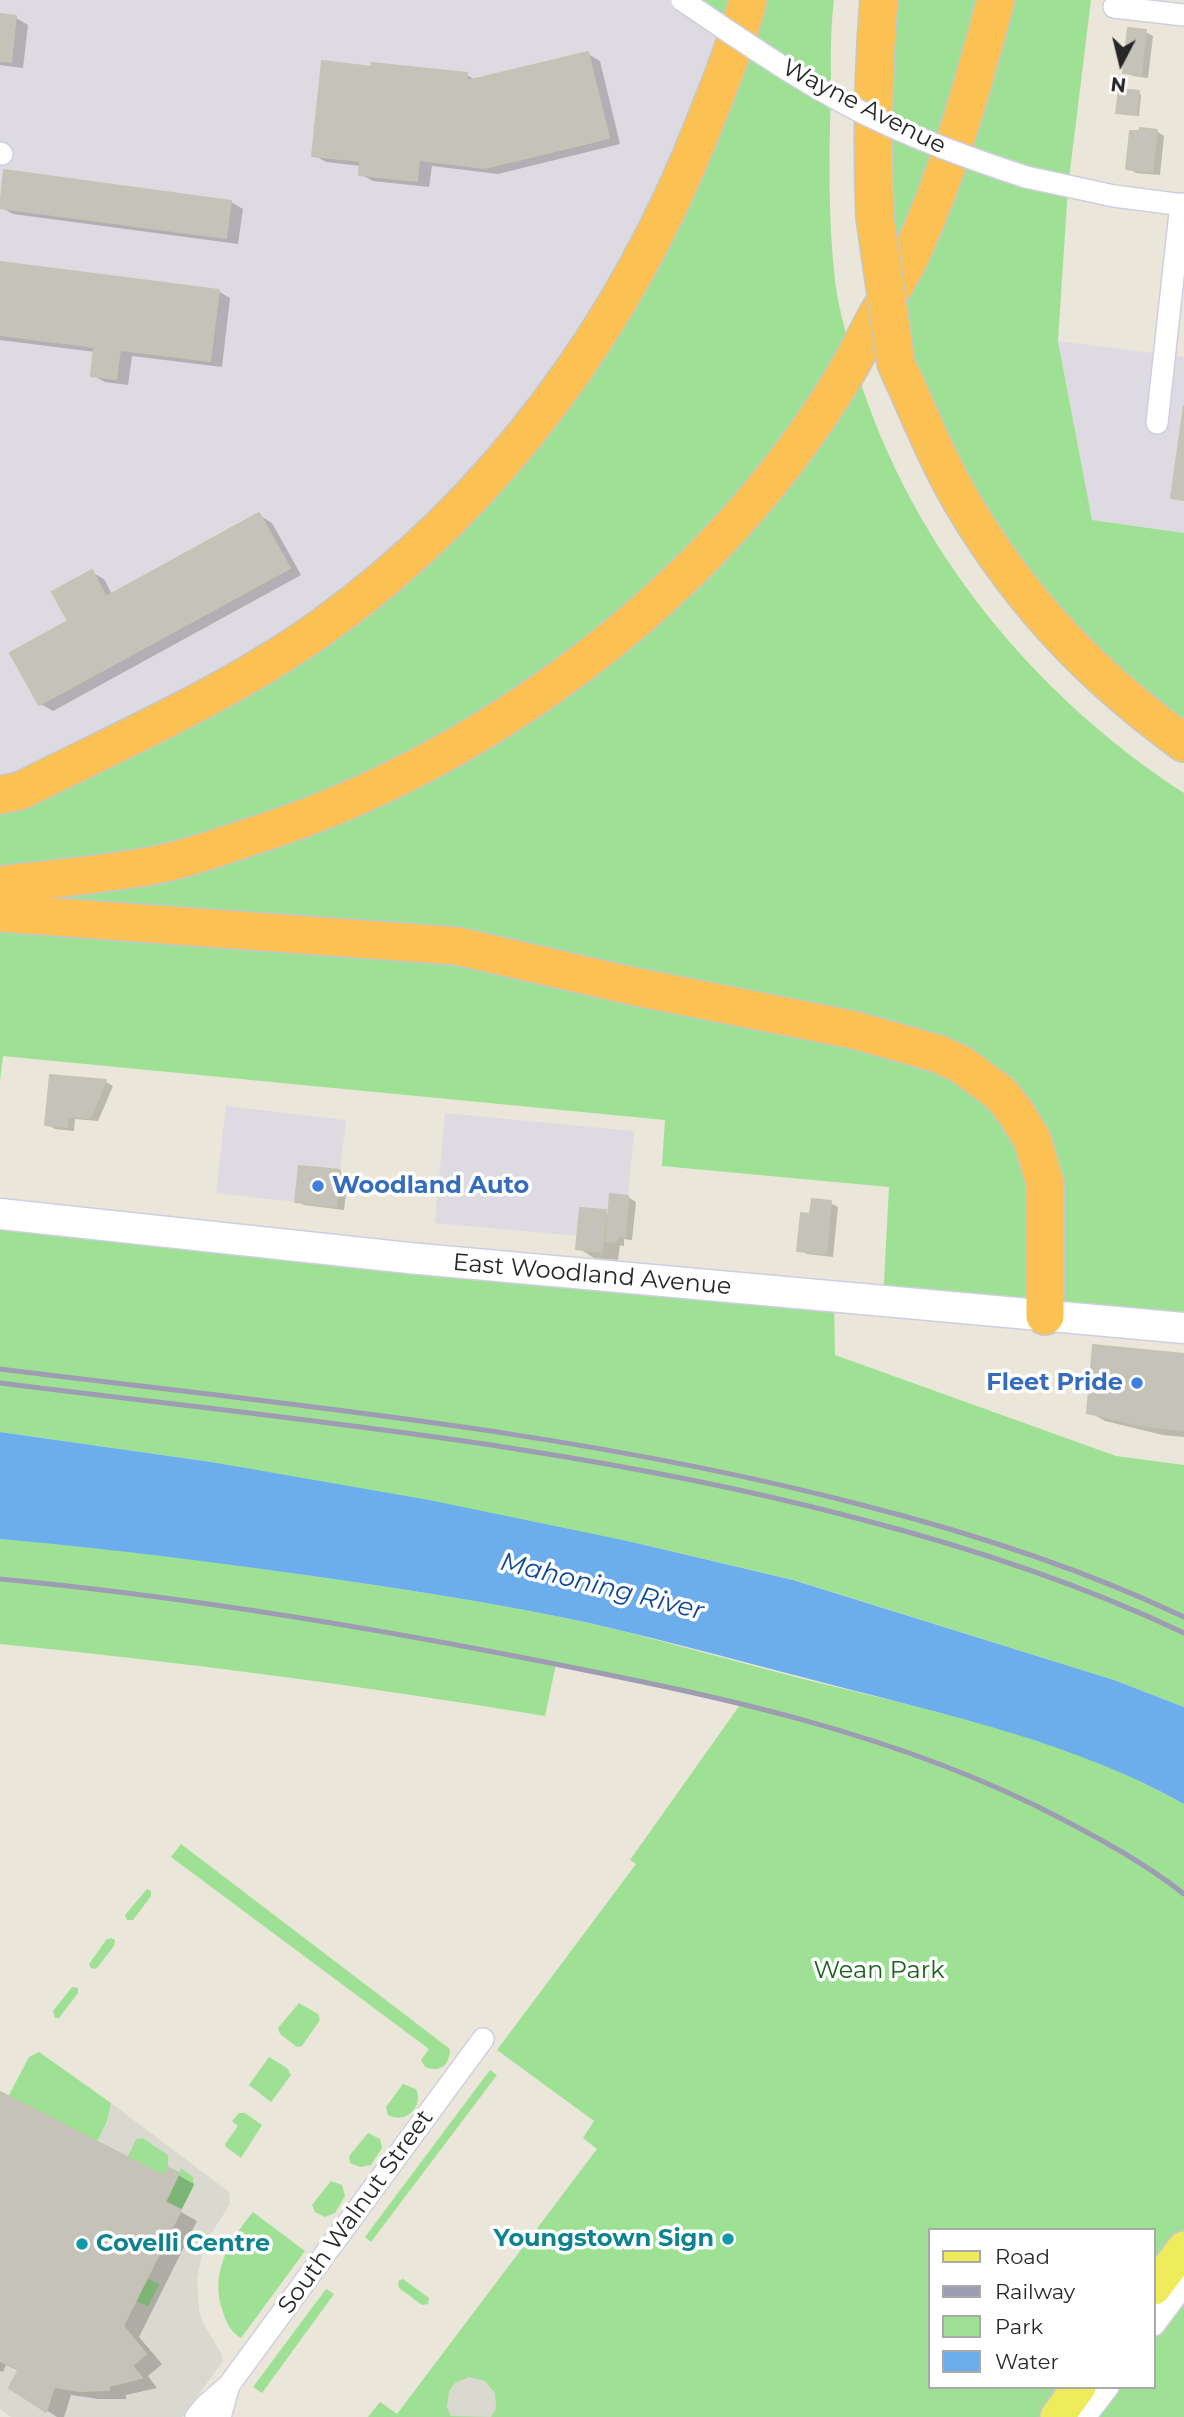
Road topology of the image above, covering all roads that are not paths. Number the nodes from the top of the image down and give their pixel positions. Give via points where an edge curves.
1 (682, 0) edge
2 (748, 0) edge
3 (879, 0) edge
4 (996, 0) edge
5 (1114, 7) dead end
6 (1184, 15) edge
7 (1183, 205) edge
8 (1157, 423) dead end
9 (1184, 743) edge
10 (10, 793) edge
11 (0, 885) edge
12 (0, 913) edge
13 (0, 1214) edge
14 (1045, 1316) junction
15 (1184, 1328) edge
16 (483, 2039) dead end
17 (1184, 2248) edge
18 (1156, 2285) edge
19 (1184, 2285) edge
20 (1156, 2322) edge
21 (229, 2385) junction
22 (1078, 2389) edge
23 (1106, 2389) edge
24 (196, 2417) edge
25 (220, 2417) edge
26 (1057, 2417) edge
27 (1085, 2417) edge

1 - 7 street, Wayne Avenue, bridge via 779,65 880,121 952,152 1027,177
2 - 10 highway via 726,70 653,241 581,362 502,464 384,578 321,628 219,692
3 - 9 highway, bridge via 873,77 875,218 896,363 964,506 1011,577 1084,661
4 - 11 highway via 940,187 914,250 842,379 744,512 651,607 513,712 429,762 338,805 164,863
5 - 6 street
7 - 8 street
12 - 14 highway via 457,946 854,1030 939,1054 1000,1093 1032,1139 1045,1182
13 - 14 main road, East Woodland Avenue via 409,1258
14 - 15 main road, East Woodland Avenue
16 - 21 street, South Walnut Street
17 - 18 main road
19 - 20 street
21 - 24 street, South Walnut Street
21 - 25 street, South Walnut Street
22 - 26 main road
23 - 27 street

